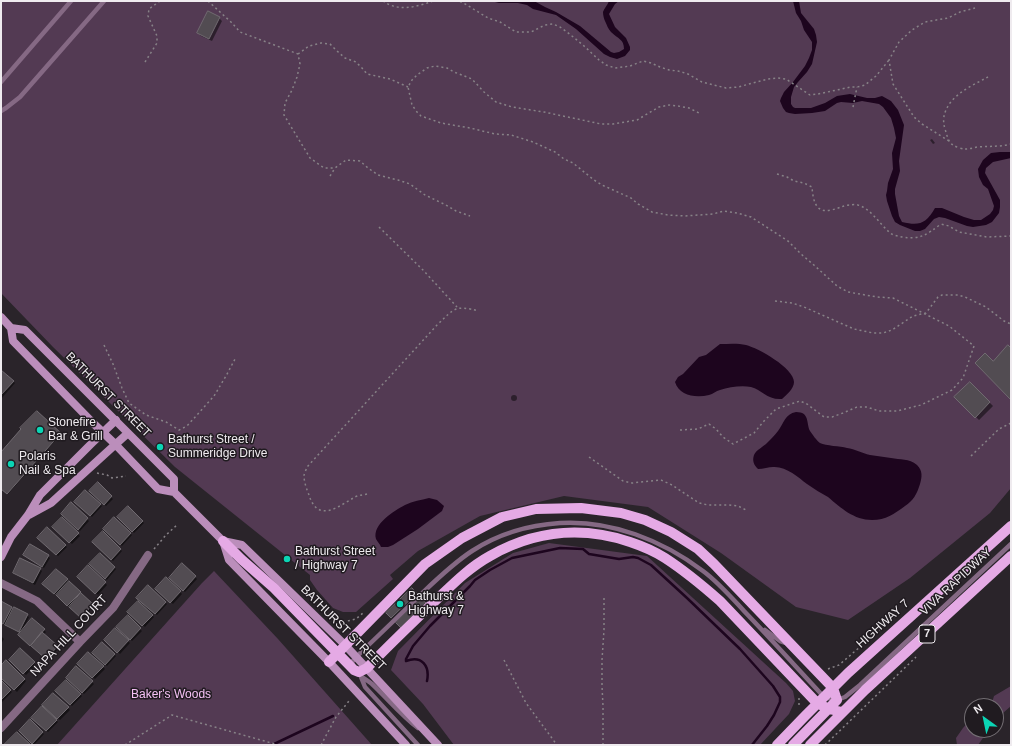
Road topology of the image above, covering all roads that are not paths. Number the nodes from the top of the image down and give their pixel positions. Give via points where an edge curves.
1 (71, 1) edge
2 (104, 1) edge
3 (1, 82) edge
4 (1, 111) edge
5 (1, 317) edge
6 (11, 328) junction
7 (116, 420) junction
8 (103, 432) junction
9 (128, 433) junction
10 (115, 444) junction
11 (174, 492) junction
12 (28, 515) junction
13 (1011, 526) edge
14 (223, 541) junction
15 (1011, 544) edge
16 (148, 555) road end
17 (1011, 556) edge
18 (1, 557) edge
19 (1, 583) edge
20 (756, 623) junction
21 (80, 642) junction
22 (345, 645) junction
23 (793, 646) junction
24 (338, 653) junction
25 (356, 657) junction
26 (329, 662) junction
27 (367, 668) junction
28 (357, 673) junction
29 (833, 688) junction
30 (820, 700) junction
31 (837, 700) junction
32 (828, 709) junction
33 (842, 712) junction
34 (1, 728) edge
35 (436, 742) edge
36 (406, 745) edge
37 (418, 745) edge
38 (777, 745) edge
39 (793, 745) edge
40 (810, 745) edge

1 - 3 lane
2 - 4 lane via 20,97
5 - 6 main road, BATHURST STREET
6 - 7 main road, BATHURST STREET via 25,330
6 - 8 main road, BATHURST STREET via 13,341
7 - 8 main road
7 - 9 main road, BATHURST STREET
8 - 10 main road, BATHURST STREET
8 - 12 main road via 40,495
9 - 10 main road
9 - 11 main road, BATHURST STREET via 174,479
10 - 11 main road, BATHURST STREET via 158,489
10 - 12 main road via 51,503
11 - 14 main road, BATHURST STREET
12 - 18 main road via 11,537
13 - 29 main road, HIGHWAY 7 / 7
14 - 22 main road, BATHURST STREET via 242,545
14 - 24 main road
14 - 26 main road, BATHURST STREET via 229,560
15 - 31 lane, VIVA RAPIDWAY via 860,685
16 - 21 street, NAPA HILL COURT via 113,608
17 - 33 main road, 7
19 - 21 street via 36,601
20 - 23 lane via 780,641
20 - 25 lane via 724,590 674,551 638,535 602,525 574,522 544,524 520,529 473,550 443,574
20 - 30 lane
21 - 34 street, NAPA HILL COURT
22 - 23 main road via 425,564 462,538 502,518 536,509 581,508 621,513 671,532 714,564
22 - 24 main road
22 - 25 main road, BATHURST STREET
23 - 29 main road
24 - 26 main road
24 - 28 main road
25 - 27 main road, BATHURST STREET
25 - 28 lane via 352,662
26 - 36 main road, BATHURST STREET
27 - 28 main road
27 - 30 main road via 462,575 489,556 518,542 540,536 585,532 643,546 685,572 720,601
27 - 35 main road, BATHURST STREET
28 - 35 lane
28 - 37 lane via 365,687
29 - 30 main road, HIGHWAY 7 / 7
29 - 31 main road
30 - 31 lane
30 - 32 main road
30 - 38 main road, HIGHWAY 7 / 7
31 - 32 main road
32 - 33 main road
32 - 39 main road
33 - 40 main road, 7

